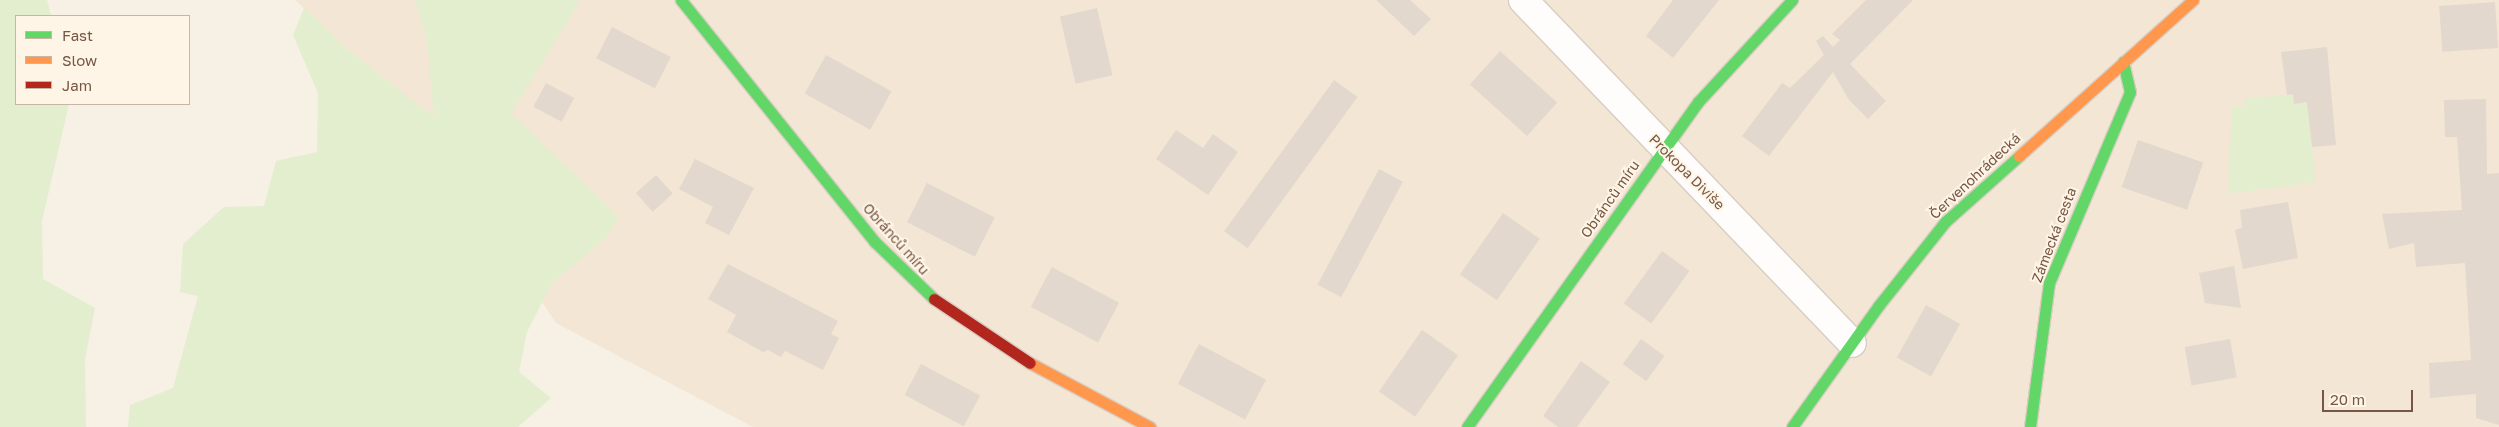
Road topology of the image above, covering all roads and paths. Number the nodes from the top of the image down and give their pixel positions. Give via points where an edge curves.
1 (681, 0) edge
2 (1523, 0) edge
3 (1792, 0) edge
4 (2193, 0) edge
5 (2123, 62) junction
6 (1664, 149) junction
7 (1852, 342) junction
8 (1150, 427) edge
9 (1467, 427) edge
10 (1792, 427) edge
11 (2030, 427) edge

1 - 8 street, Obránců míru via 875,242 922,290 1004,349
2 - 6 street, Prokopa Diviše
3 - 6 street, Obránců míru via 1698,102
4 - 5 street, Červenohrádecká
5 - 7 street, Červenohrádecká via 1945,222
5 - 11 street, Zámecká cesta via 2130,92 2049,283
6 - 7 street, Prokopa Diviše
6 - 9 street, Obránců míru
7 - 10 street, Červenohrádecká

